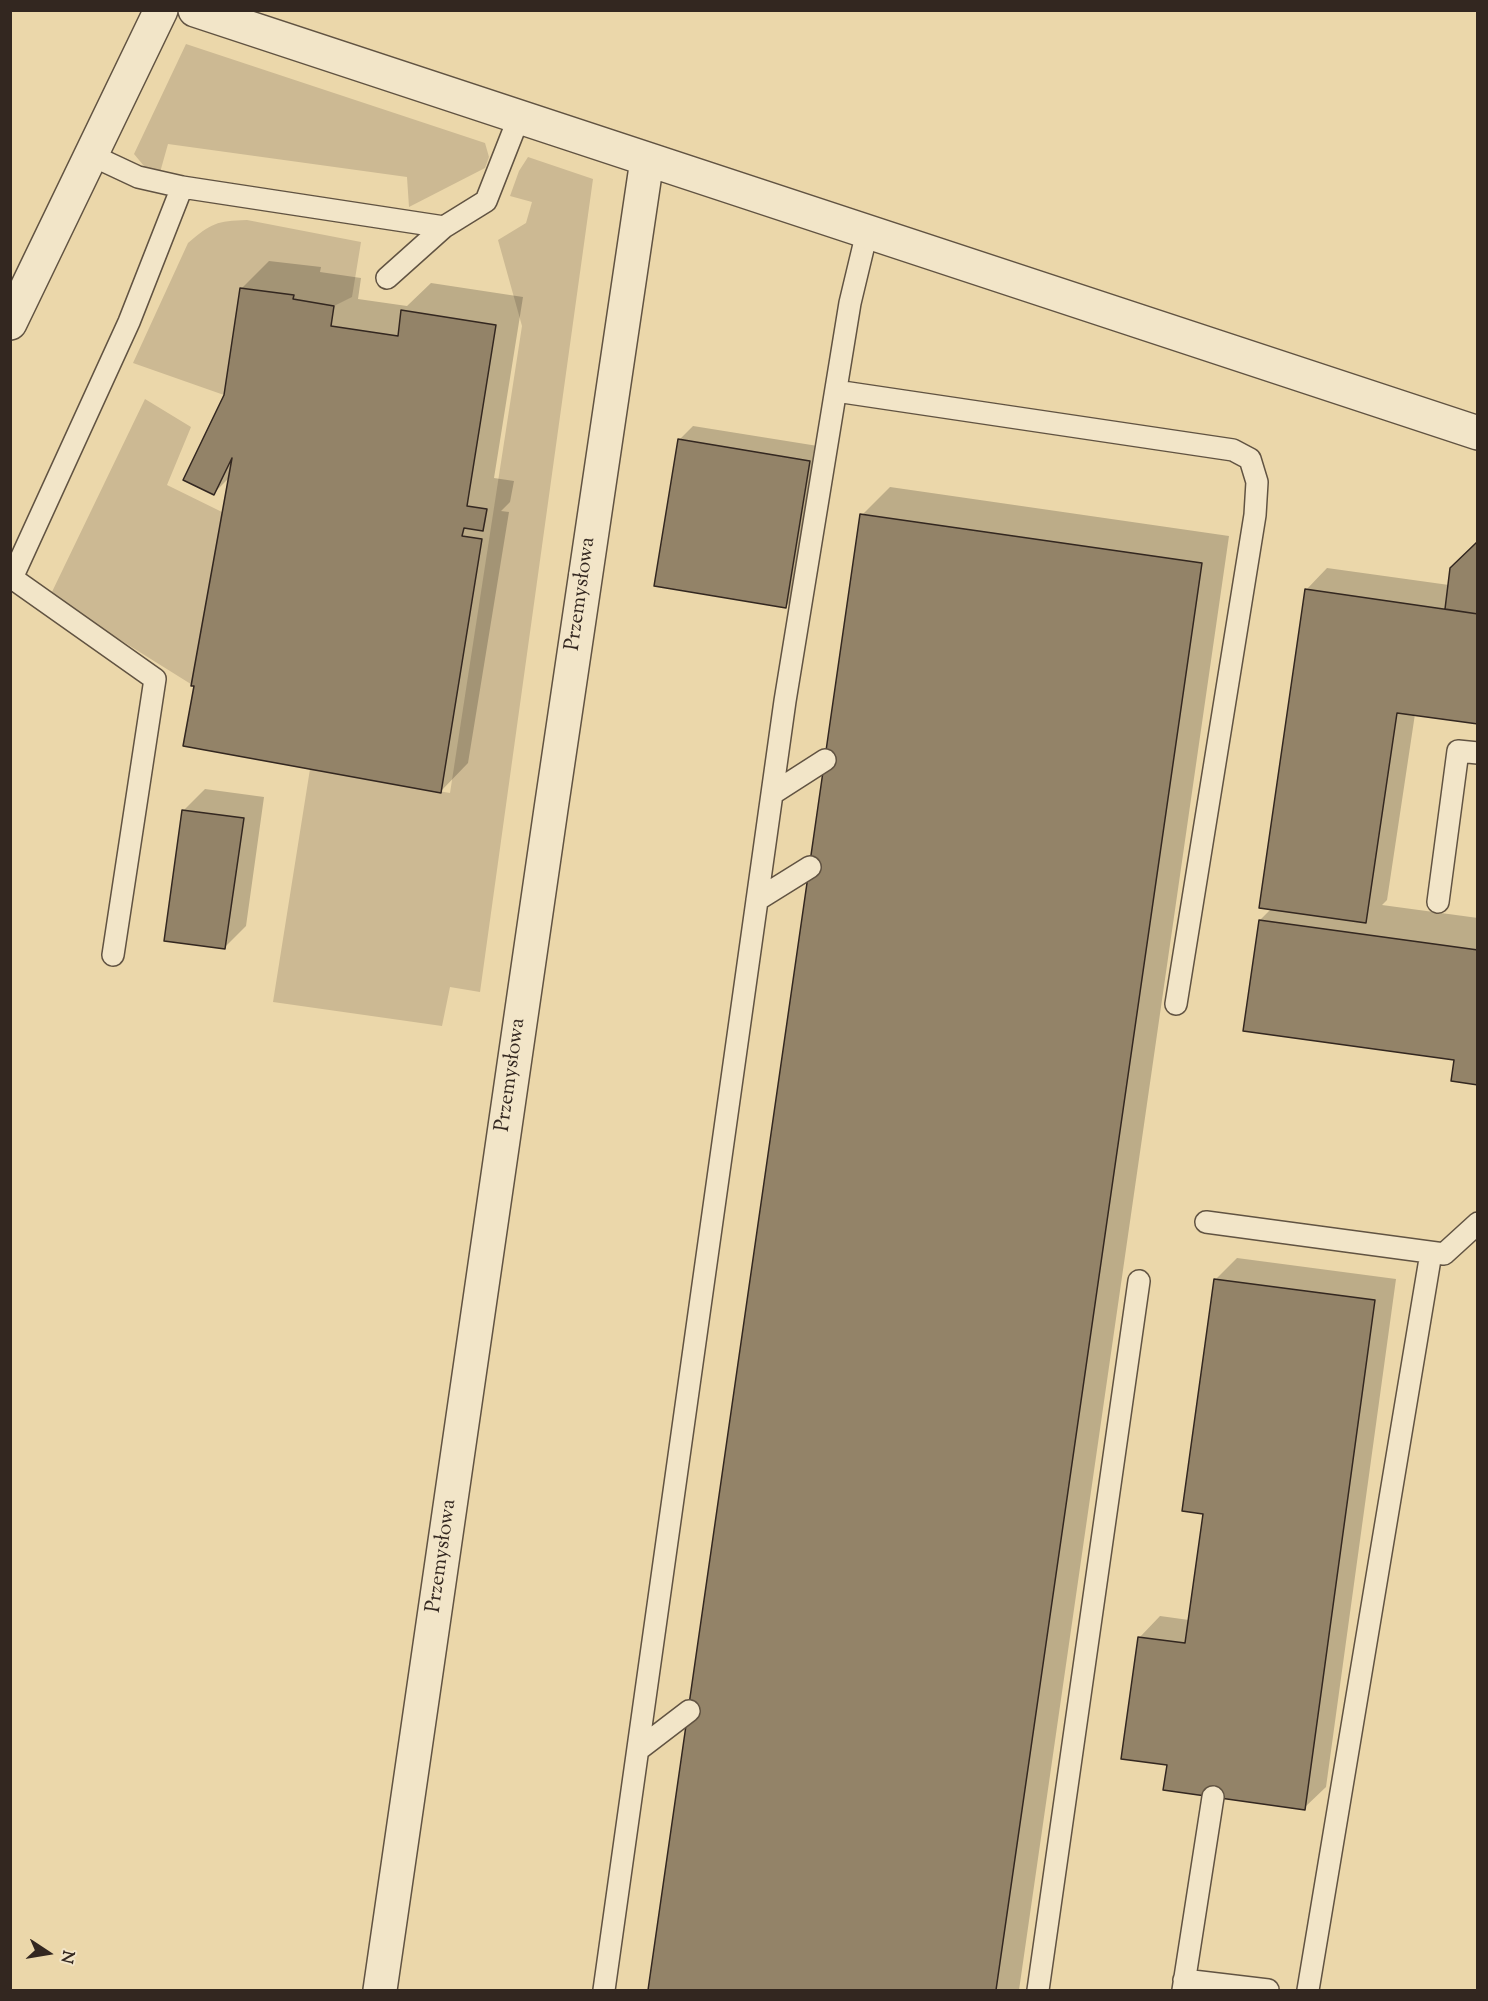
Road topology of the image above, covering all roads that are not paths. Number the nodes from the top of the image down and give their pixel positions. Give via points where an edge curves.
1 (161, 10) edge
2 (195, 10) edge
3 (519, 117) junction
4 (91, 155) junction
5 (647, 160) junction
6 (182, 188) junction
7 (444, 227) junction
8 (867, 232) junction
9 (387, 278) dead end
10 (10, 324) edge
11 (836, 391) junction
12 (1478, 433) edge
13 (1478, 753) edge
14 (825, 760) dead end
15 (772, 794) junction
16 (810, 867) dead end
17 (757, 900) junction
18 (1438, 902) dead end
19 (113, 955) dead end
20 (1176, 1004) dead end
21 (1206, 1222) dead end
22 (1478, 1222) edge
23 (1431, 1252) junction
24 (1139, 1281) dead end
25 (688, 1711) dead end
26 (638, 1750) junction
27 (1213, 1797) dead end
28 (1184, 1985) edge
29 (380, 1990) edge
30 (604, 1990) edge
31 (1038, 1990) edge
32 (1268, 1990) edge
33 (1308, 1990) edge

1 - 4 street
2 - 3 street
3 - 5 street
3 - 7 lane via 486,201
4 - 6 lane via 138,177
4 - 10 street
5 - 8 street
5 - 29 street, Przemysłowa
6 - 7 lane
6 - 19 lane via 129,322 12,578 155,679
7 - 9 lane
8 - 11 lane via 850,303
8 - 12 street
11 - 15 lane
11 - 20 lane via 1233,450 1250,459 1257,482 1255,515
13 - 18 lane via 1458,751
14 - 15 lane
15 - 17 lane
16 - 17 lane
17 - 26 lane
21 - 23 lane
22 - 23 lane via 1444,1254
23 - 33 lane
24 - 31 lane
25 - 26 lane
26 - 30 lane
27 - 28 lane
28 - 32 lane

